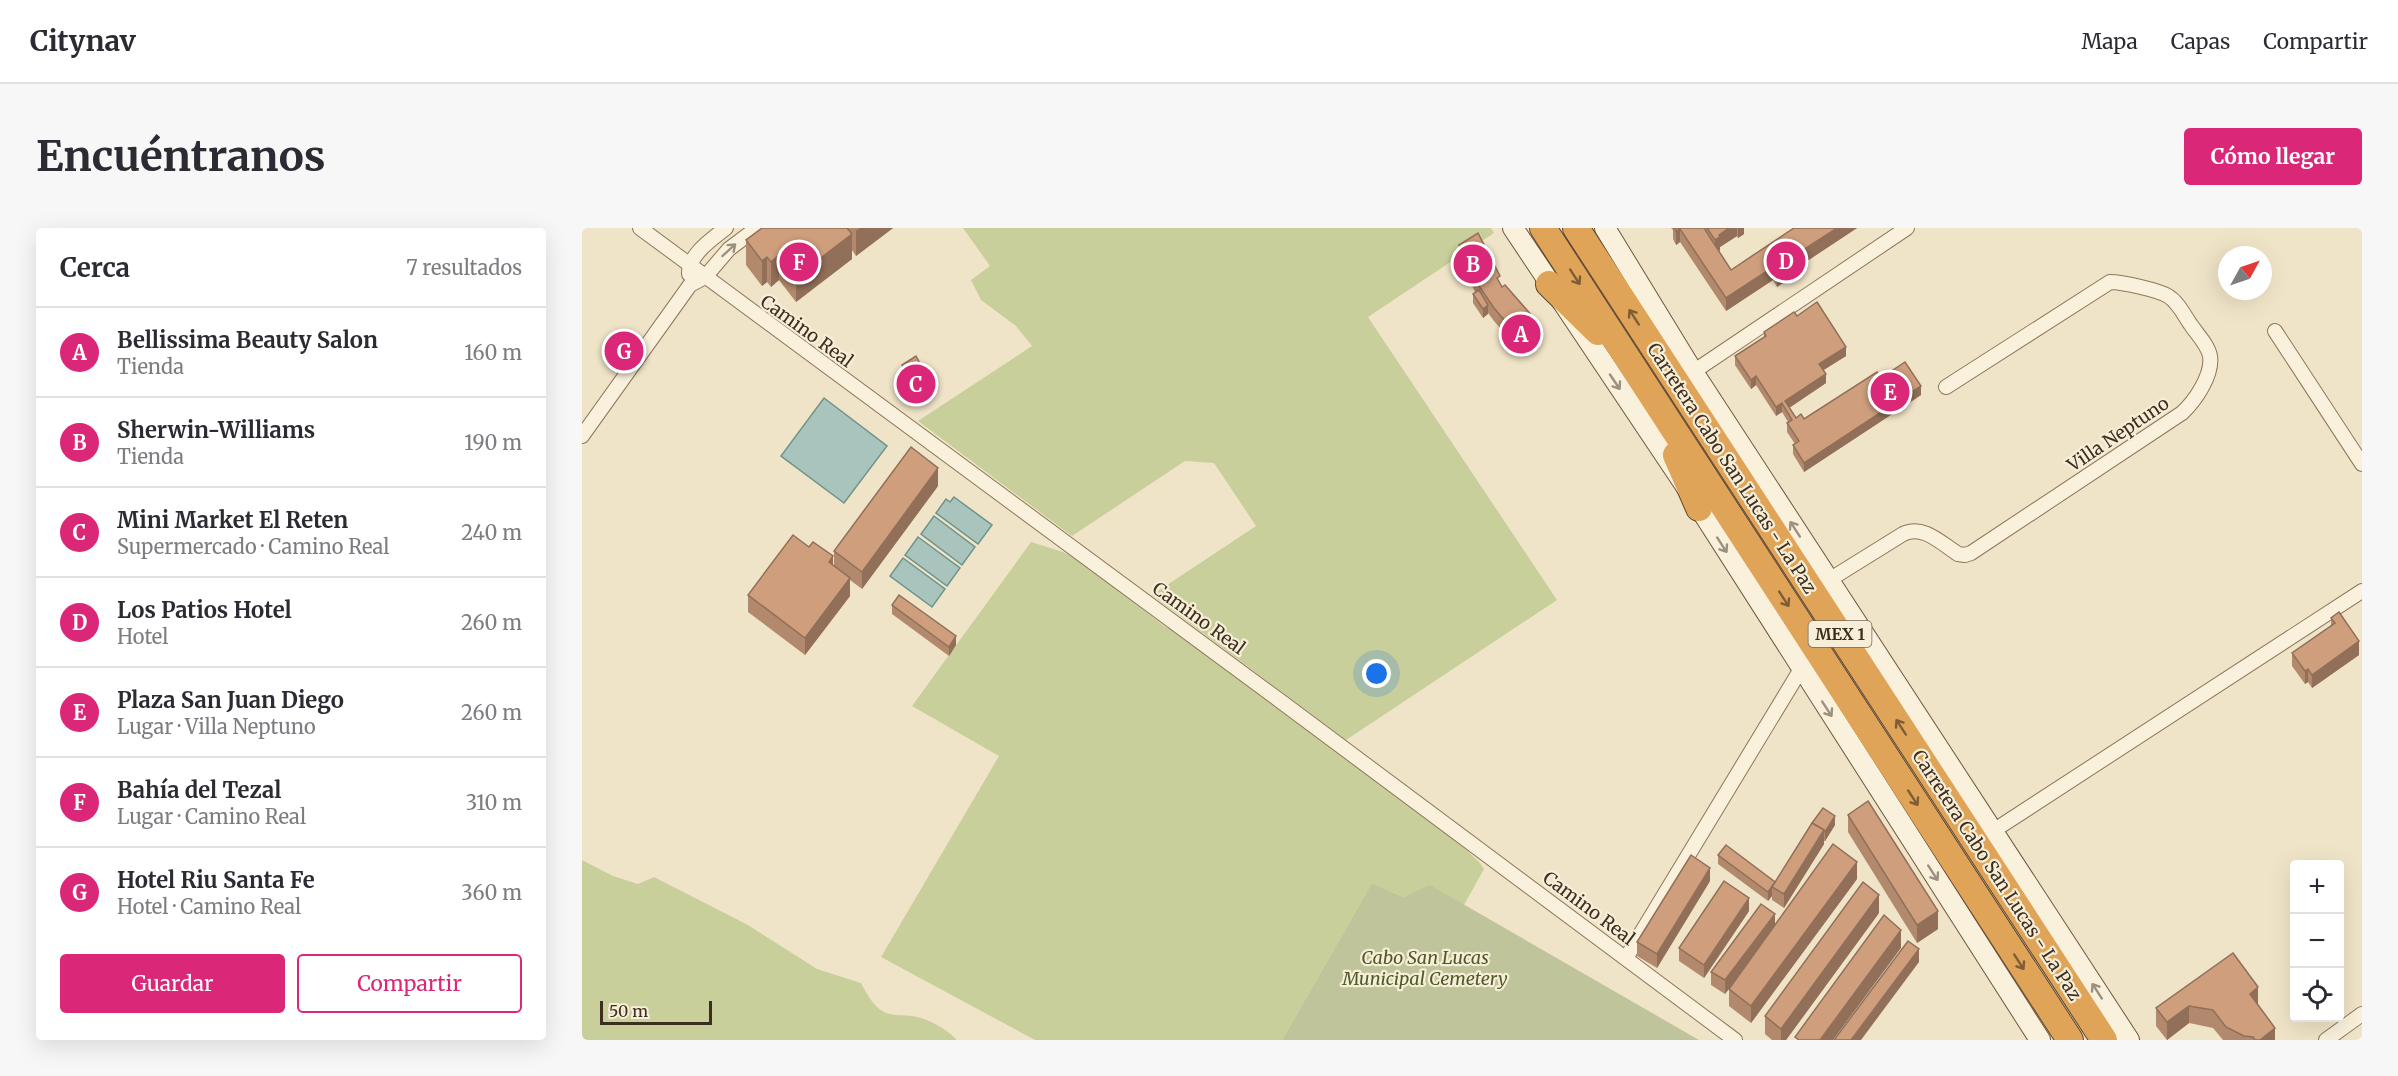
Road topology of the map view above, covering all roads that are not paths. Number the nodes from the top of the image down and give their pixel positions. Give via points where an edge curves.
1 (640, 228) edge
2 (726, 228) edge
3 (757, 228) edge
4 (1513, 228) edge
5 (1543, 228) edge
6 (1576, 228) edge
7 (1605, 228) edge
8 (1907, 228) edge
9 (689, 266) junction
10 (705, 277) junction
11 (1550, 284) junction
12 (690, 285) junction
13 (2275, 331) dead end
14 (1633, 366) junction
15 (1693, 372) junction
16 (1946, 387) dead end
17 (1649, 391) junction
18 (582, 436) edge
19 (2362, 464) edge
20 (1699, 508) junction
21 (1828, 580) junction
22 (2362, 591) edge
23 (1801, 669) junction
24 (1993, 831) junction
25 (1626, 958) junction
26 (2362, 1014) edge
27 (1735, 1040) edge
28 (2040, 1040) edge
29 (2070, 1040) edge
30 (2104, 1040) edge
31 (2129, 1040) edge
32 (2326, 1040) edge

1 - 9 street, Camino Real
2 - 9 street
10 -> 3 street via 729,249
4 - 11 main road
5 -> 14 highway, Carretera Cabo San Lucas - La Paz / MEX 1
30 -> 6 highway, Carretera Cabo San Lucas - La Paz / MEX 1
7 - 15 main road
8 - 15 street
9 - 10 street, Camino Real
9 - 12 street
10 - 12 street
10 - 25 street, Camino Real
11 - 14 highway
11 -> 20 main road
12 - 18 street
13 - 19 street
14 - 17 highway, Carretera Cabo San Lucas - La Paz / MEX 1
21 -> 15 main road
16 - 21 street, Villa Neptuno via 2110,282 2169,296 2210,356 2198,396 2182,413 1971,553 1958,554 1924,532 1914,530
17 - 20 highway
17 -> 29 highway, Carretera Cabo San Lucas - La Paz / MEX 1
20 -> 23 main road
21 - 24 main road
22 - 24 street
23 - 25 street
23 -> 28 main road
31 -> 24 main road
25 - 27 street, Camino Real
26 - 32 street

